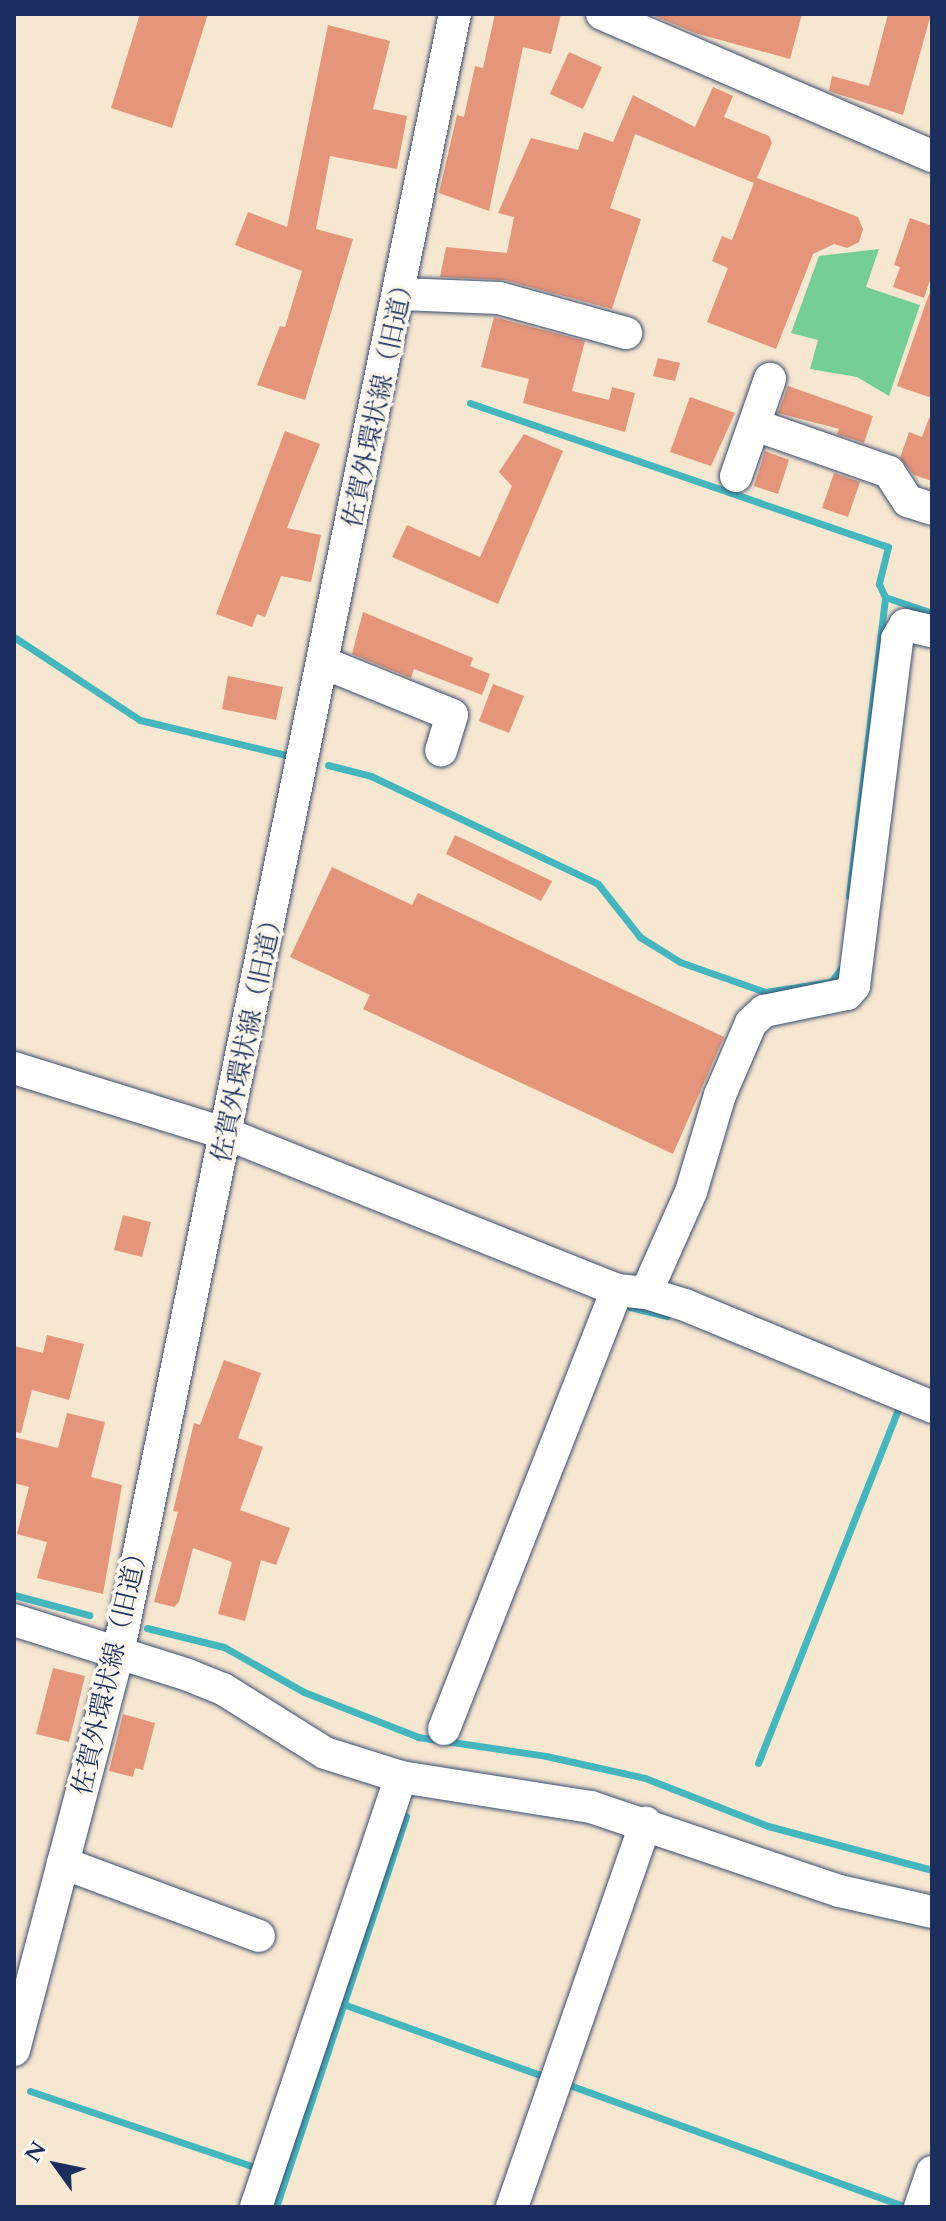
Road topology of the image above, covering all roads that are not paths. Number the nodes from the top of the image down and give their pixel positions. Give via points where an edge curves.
1 (455, 14) edge
2 (602, 14) edge
3 (932, 156) edge
4 (401, 294) junction
5 (626, 333) dead end
6 (770, 379) dead end
7 (755, 425) junction
8 (736, 476) dead end
9 (932, 509) edge
10 (932, 631) edge
11 (324, 663) junction
12 (441, 750) dead end
13 (14, 1068) edge
14 (227, 1134) junction
15 (632, 1292) junction
16 (932, 1407) edge
17 (14, 1620) edge
18 (118, 1654) junction
19 (444, 1729) dead end
20 (401, 1777) junction
21 (646, 1823) junction
22 (63, 1863) junction
23 (932, 1912) edge
24 (259, 1936) dead end
25 (14, 2050) edge
26 (932, 2172) edge
27 (256, 2207) edge
28 (512, 2207) edge
29 (920, 2207) edge

1 - 4 street, 佐賀外環状線（旧道）
2 - 3 street
4 - 5 street via 499,298
4 - 11 street, 佐賀外環状線（旧道）
6 - 7 street
7 - 8 street
7 - 9 street via 889,472 908,501
10 - 15 street via 905,625 897,639 854,986 847,994 764,1011 751,1023 720,1095 691,1192
11 - 12 street via 452,715
11 - 14 street, 佐賀外環状線（旧道）
13 - 14 street
14 - 15 street
14 - 18 street, 佐賀外環状線（旧道）
15 - 16 street
15 - 19 street
17 - 18 street
18 - 20 street via 223,1689 325,1753
18 - 22 street, 佐賀外環状線（旧道）
20 - 21 street via 591,1807
20 - 27 street
21 - 23 street via 839,1891
21 - 28 street
22 - 24 street
22 - 25 street, 佐賀外環状線（旧道）
26 - 29 street

